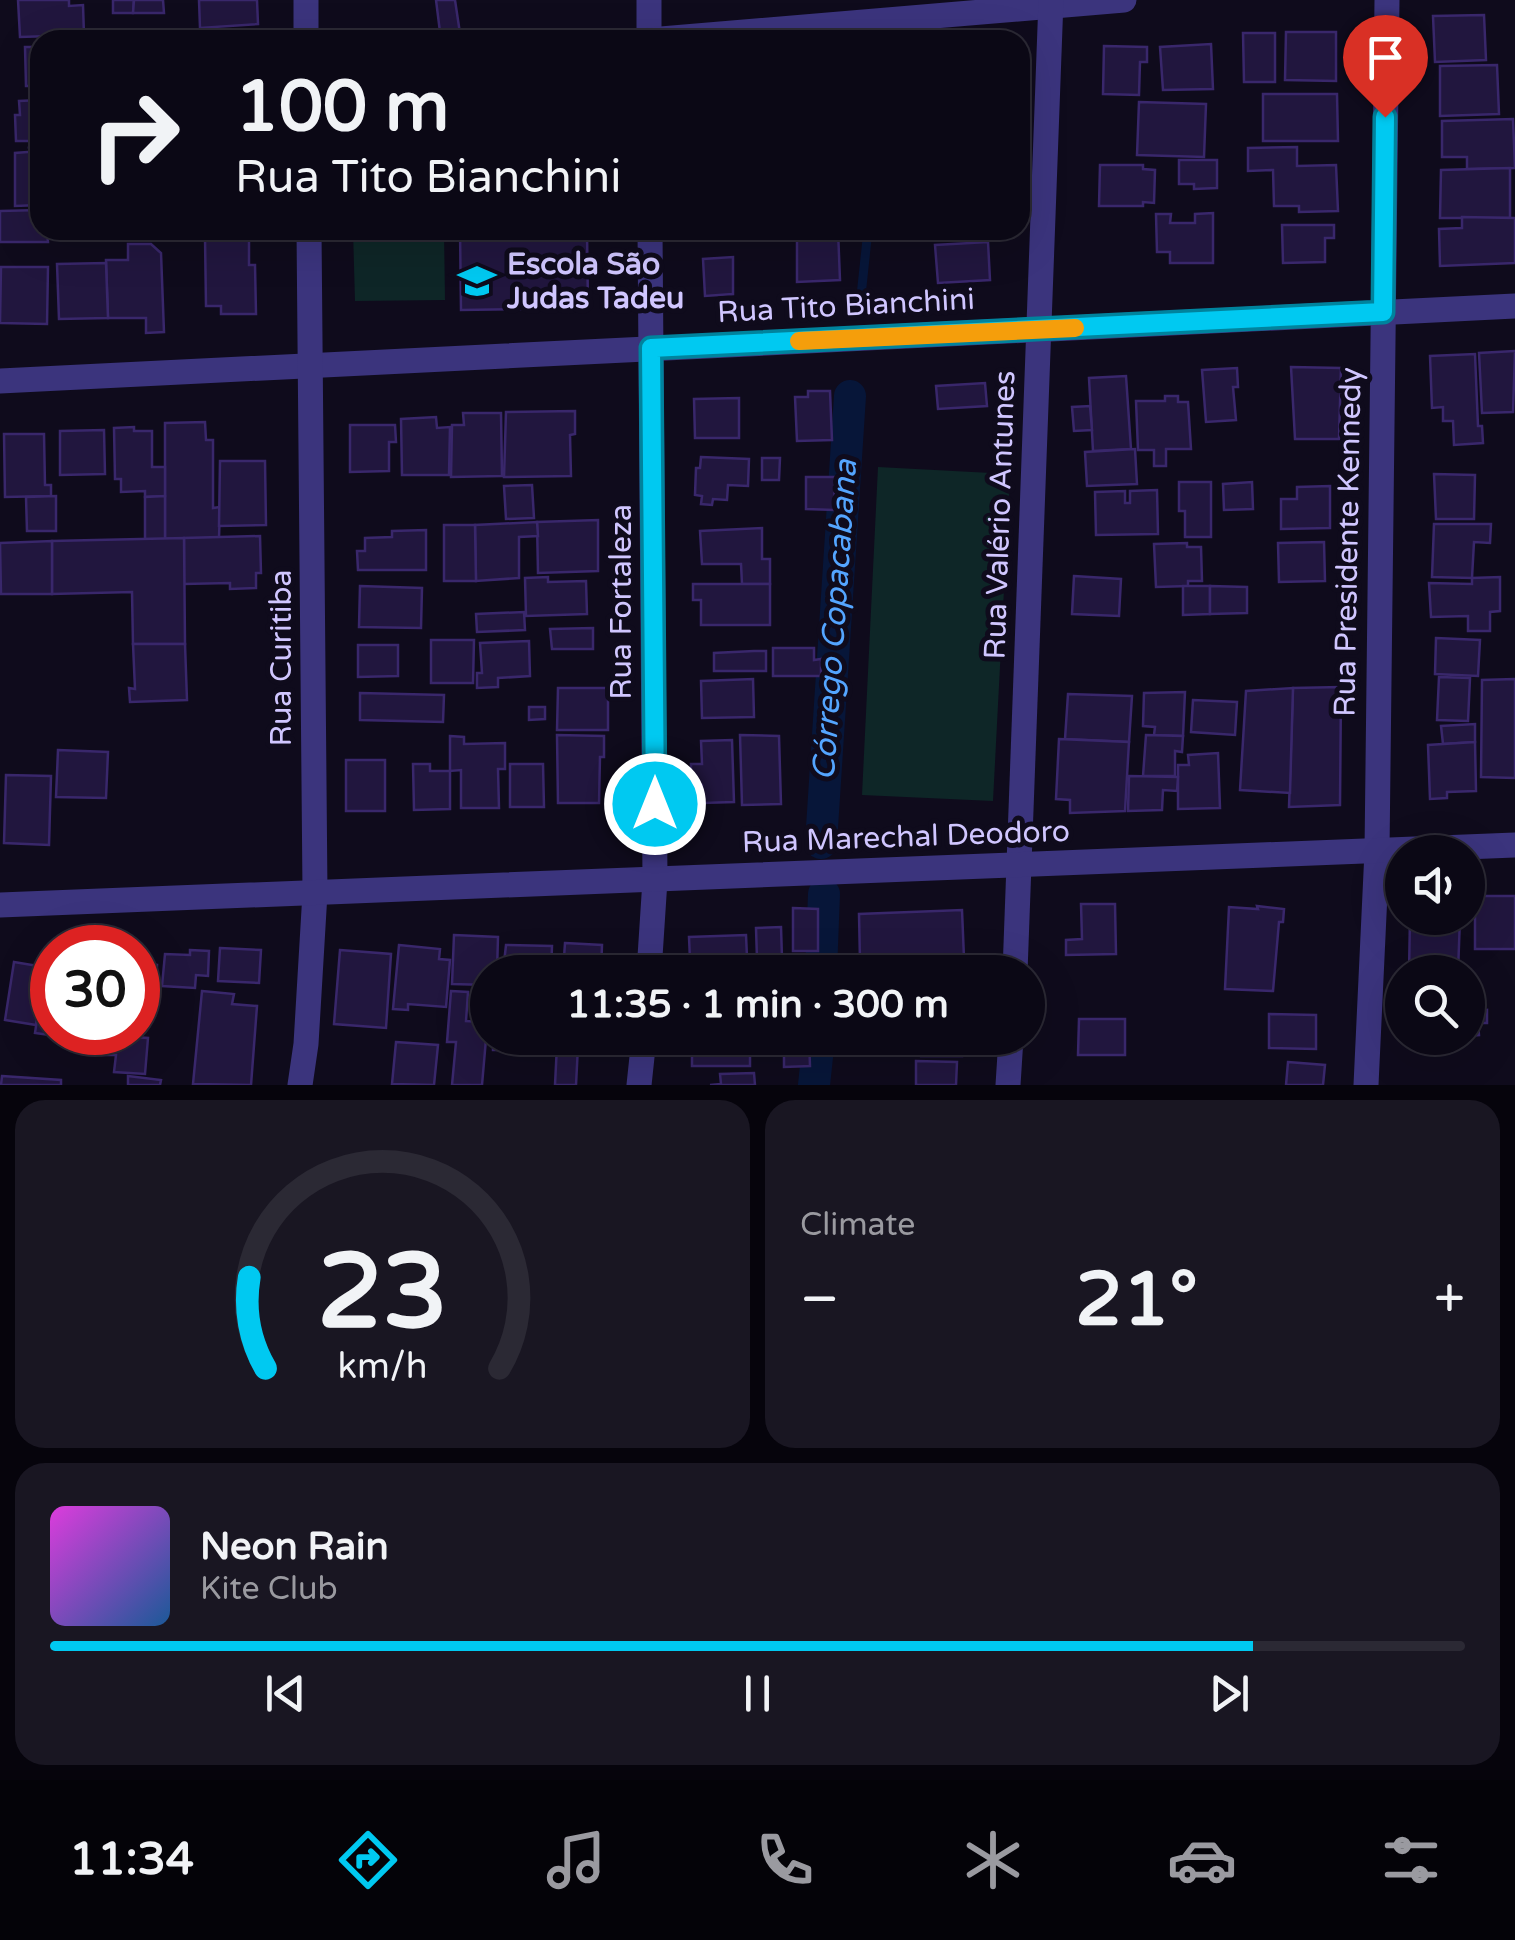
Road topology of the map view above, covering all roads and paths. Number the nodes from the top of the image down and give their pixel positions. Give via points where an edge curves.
1 (306, 0) edge
2 (649, 0) edge
3 (1124, 0) edge
4 (1387, 0) edge
5 (1051, 3) edge
6 (306, 30) edge
7 (649, 30) edge
8 (758, 30) edge
9 (309, 240) edge
10 (650, 240) edge
11 (1515, 306) edge
12 (1383, 312) junction
13 (1039, 330) junction
14 (651, 348) junction
15 (311, 366) junction
16 (0, 381) edge
17 (1515, 846) edge
18 (1377, 851) junction
19 (1021, 865) junction
20 (656, 880) junction
21 (315, 893) junction
22 (0, 905) edge
23 (649, 955) edge
24 (1015, 955) edge
25 (642, 1055) edge
26 (1010, 1055) edge
27 (300, 1085) edge
28 (639, 1085) edge
29 (1008, 1085) edge
30 (1366, 1085) edge

1 - 6 street
2 - 7 street
3 - 5 street
4 - 12 street, Rua Presidente Kennedy
5 - 8 street
5 - 13 street, Rua Valério Antunes
9 - 15 street, Rua Curitiba
10 - 14 street, Rua Fortaleza
11 - 12 street, Rua Tito Bianchini
12 - 13 street, Rua Tito Bianchini
12 - 18 street, Rua Presidente Kennedy
13 - 14 street, Rua Tito Bianchini
13 - 19 street, Rua Valério Antunes
14 - 15 street, Rua Tito Bianchini
14 - 20 street, Rua Fortaleza
15 - 16 street, Rua Tito Bianchini
15 - 21 street, Rua Curitiba
17 - 18 street, Rua Marechal Deodoro
18 - 19 street, Rua Marechal Deodoro
18 - 30 street, Rua Presidente Kennedy
19 - 20 street, Rua Marechal Deodoro
19 - 24 street, Rua Valério Antunes
20 - 21 street, Rua Marechal Deodoro
20 - 23 street, Rua Fortaleza
21 - 22 street, Rua Marechal Deodoro
21 - 27 street, Rua Curitiba
25 - 28 street
26 - 29 street

